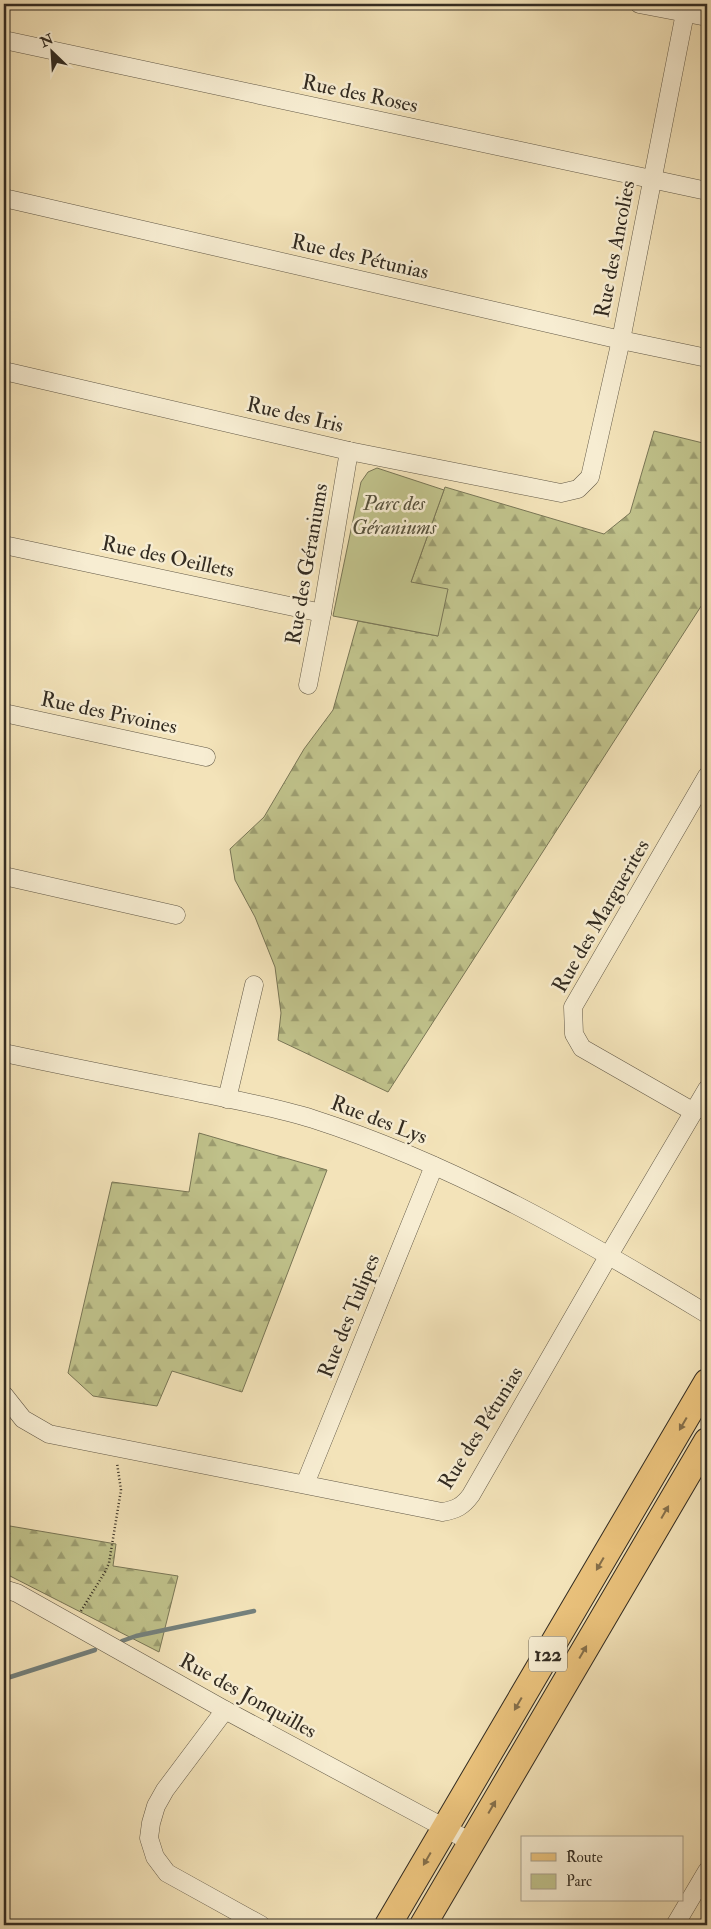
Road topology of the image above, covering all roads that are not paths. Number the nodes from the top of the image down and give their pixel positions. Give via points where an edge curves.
1 (638, 4) edge
2 (685, 13) junction
3 (707, 16) edge
4 (4, 40) edge
5 (651, 179) junction
6 (707, 191) edge
7 (4, 198) edge
8 (621, 340) junction
9 (707, 358) edge
10 (4, 371) edge
11 (349, 451) junction
12 (578, 489) joint
13 (4, 545) edge
14 (322, 613) junction
15 (308, 685) dead end
16 (4, 713) edge
17 (206, 757) dead end
18 (707, 776) edge
19 (4, 876) edge
20 (176, 915) dead end
21 (254, 985) dead end
22 (4, 1053) edge
23 (707, 1089) edge
24 (227, 1099) junction
25 (694, 1112) junction
26 (434, 1166) junction
27 (609, 1255) junction
28 (707, 1314) edge
29 (707, 1382) edge
30 (4, 1395) edge
31 (707, 1441) edge
32 (305, 1484) junction
33 (4, 1589) edge
34 (224, 1710) junction
35 (446, 1828) junction
36 (472, 1842) junction
37 (707, 1870) edge
38 (260, 1925) edge
39 (388, 1925) edge
40 (423, 1925) edge
41 (675, 1925) edge

1 - 2 street
2 - 3 street
2 - 5 street, Rue des Ancolies
4 - 5 street, Rue des Roses
5 - 6 street, Rue des Roses
5 - 8 street, Rue des Ancolies
7 - 8 street, Rue des Pétunias
8 - 9 street, Rue des Pétunias
8 - 12 street, Rue des Ancolies via 590,477
10 - 11 street, Rue des Iris
11 - 12 street, Rue des Iris via 561,493
11 - 14 street, Rue des Géraniums
13 - 14 street, Rue des Oeillets
14 - 15 street, Rue des Géraniums
16 - 17 street, Rue des Pivoines
18 - 25 street, Rue des Marguerites via 573,1008 574,1034 582,1048
19 - 20 street
21 - 24 street
22 - 24 street, Rue des Lys
23 - 25 street, Rue des Pétunias
24 - 26 street, Rue des Lys via 310,1118
25 - 27 street, Rue des Pétunias
26 - 27 street, Rue des Lys
26 - 32 street, Rue des Tulipes
27 - 28 street, Rue des Lys
27 - 32 street, Rue des Pétunias via 463,1506 442,1512
29 -> 35 main road, 122
30 - 32 street, Rue des Pétunias via 23,1419 49,1434
36 -> 31 main road, 122
33 - 34 street, Rue des Jonquilles via 17,1593
34 - 35 street, Rue des Jonquilles
34 - 38 street via 165,1790 154,1814 149,1838 155,1857 167,1873
35 - 36 street, Rue des Jonquilles
35 -> 39 main road, 122
36 - 40 main road, 122
37 - 41 street

